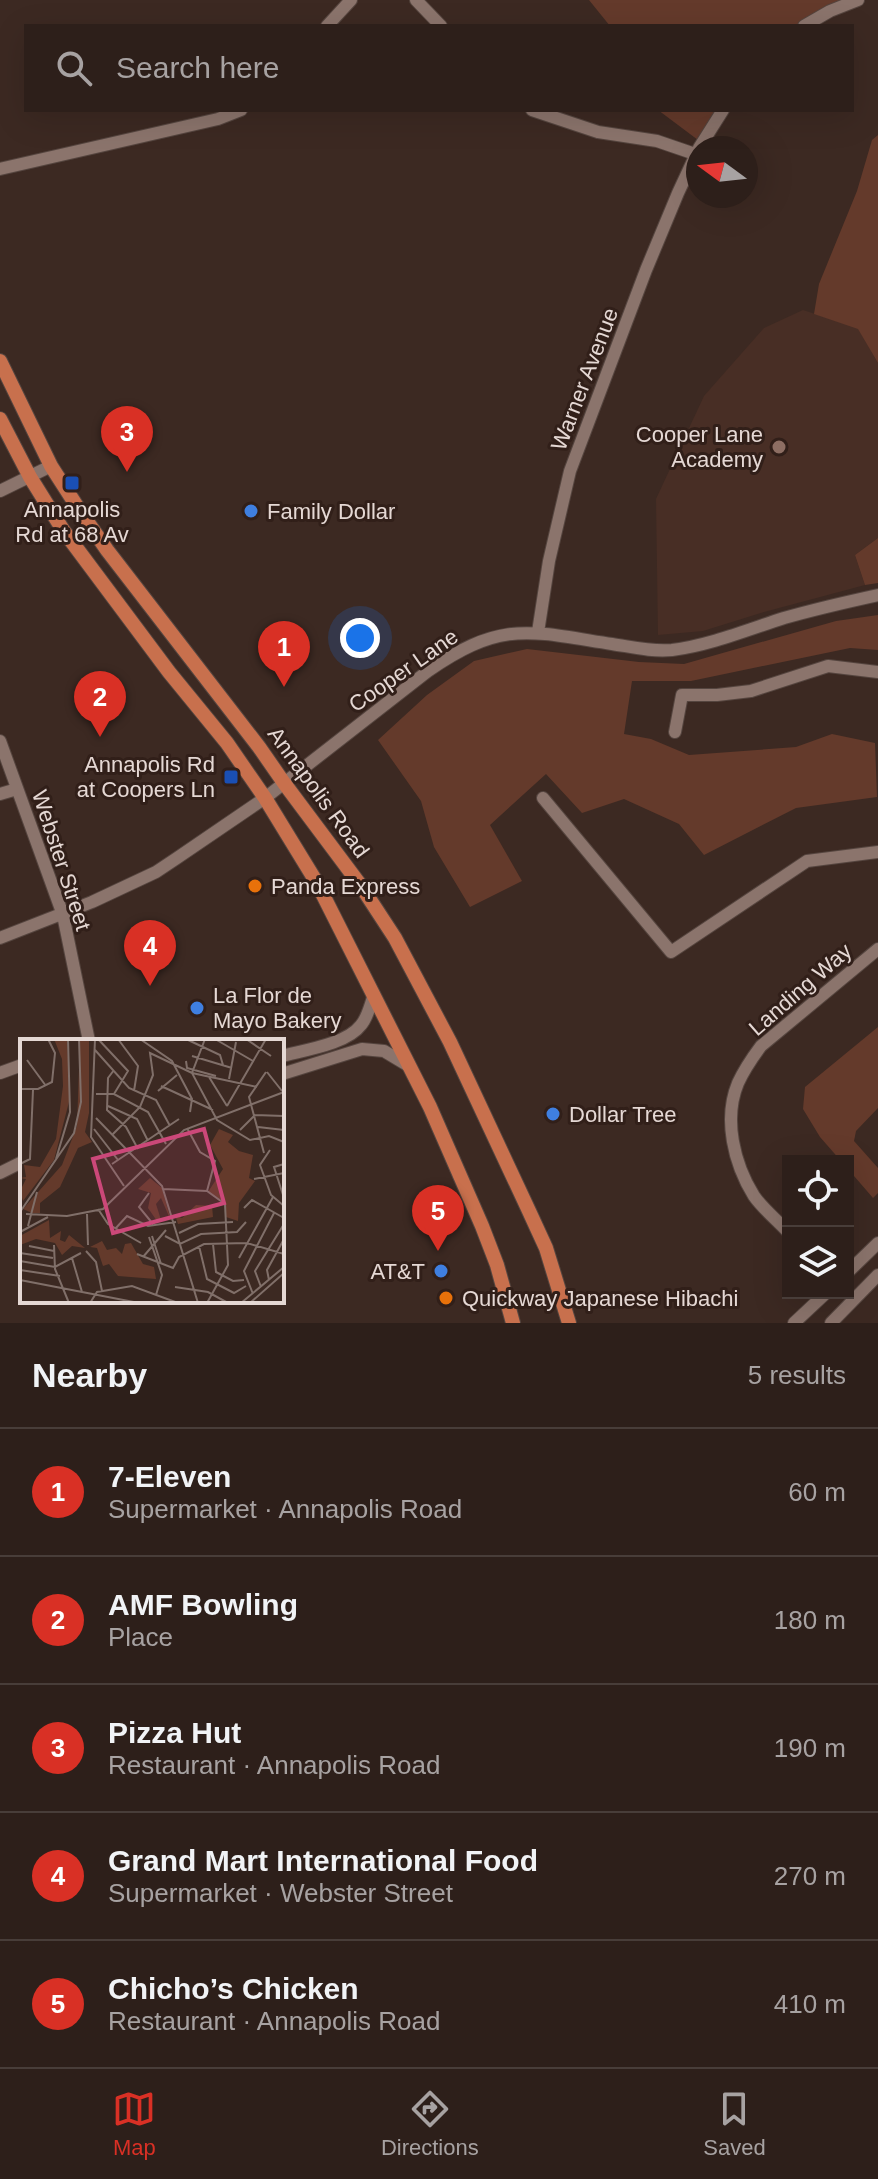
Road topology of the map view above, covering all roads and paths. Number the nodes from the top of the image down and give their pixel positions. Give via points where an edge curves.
1 (351, 0) edge
2 (416, 0) edge
3 (858, 0) edge
4 (329, 24) edge
5 (439, 24) edge
6 (807, 24) edge
7 (236, 112) edge
8 (538, 112) edge
9 (722, 112) edge
10 (707, 136) edge
11 (686, 148) edge
12 (0, 169) edge
13 (686, 177) edge
14 (0, 361) edge
15 (0, 419) edge
16 (51, 466) junction
17 (30, 477) junction
18 (0, 491) edge
19 (878, 595) edge
20 (538, 632) junction
21 (878, 672) edge
22 (675, 732) dead end
23 (0, 741) edge
24 (284, 783) junction
25 (17, 789) junction
26 (0, 794) edge
27 (265, 798) junction
28 (543, 798) dead end
29 (878, 852) edge
30 (63, 915) junction
31 (0, 938) edge
32 (878, 949) edge
33 (374, 995) junction
34 (89, 1039) edge
35 (284, 1055) edge
36 (20, 1066) edge
37 (409, 1066) junction
38 (0, 1073) edge
39 (284, 1073) edge
40 (20, 1163) edge
41 (0, 1173) edge
42 (783, 1227) edge
43 (878, 1243) edge
44 (854, 1266) edge
45 (878, 1275) edge
46 (821, 1299) edge
47 (816, 1304) junction
48 (832, 1321) edge
49 (513, 1323) edge
50 (569, 1323) edge
51 (794, 1323) edge

1 - 4 street
2 - 5 street
3 - 6 street
7 - 12 street
8 - 11 street via 598,132
9 - 10 street, Warner Avenue
13 - 20 street, Warner Avenue via 570,471
14 - 16 main road, Annapolis Road
15 - 17 main road
16 - 17 street
16 - 24 main road, Annapolis Road via 104,547
17 - 18 street
17 - 27 main road via 63,530
19 - 20 street, Cooper Lane via 660,651
20 - 24 street, Cooper Lane via 496,636 451,655
21 - 22 street via 828,666 751,691 682,695
23 - 25 street, Webster Street
24 - 27 street, Cooper Lane
24 - 50 main road, Annapolis Road via 367,894 425,992 546,1248
25 - 26 street
25 - 30 street, Webster Street
27 - 30 street, Cooper Lane via 156,872
27 - 33 main road via 317,883
28 - 29 street via 671,952 807,861
30 - 31 street, Cooper Lane
30 - 34 street, Webster Street
32 - 42 street, Landing Way via 761,1046 737,1086 732,1129 741,1170 756,1198
33 - 35 street via 352,1035
33 - 37 main road
36 - 38 street
37 - 39 street via 384,1051 362,1049
37 - 49 main road via 482,1226
40 - 41 street
43 - 44 street
45 - 48 street
46 - 47 street
47 - 48 street
47 - 51 street

